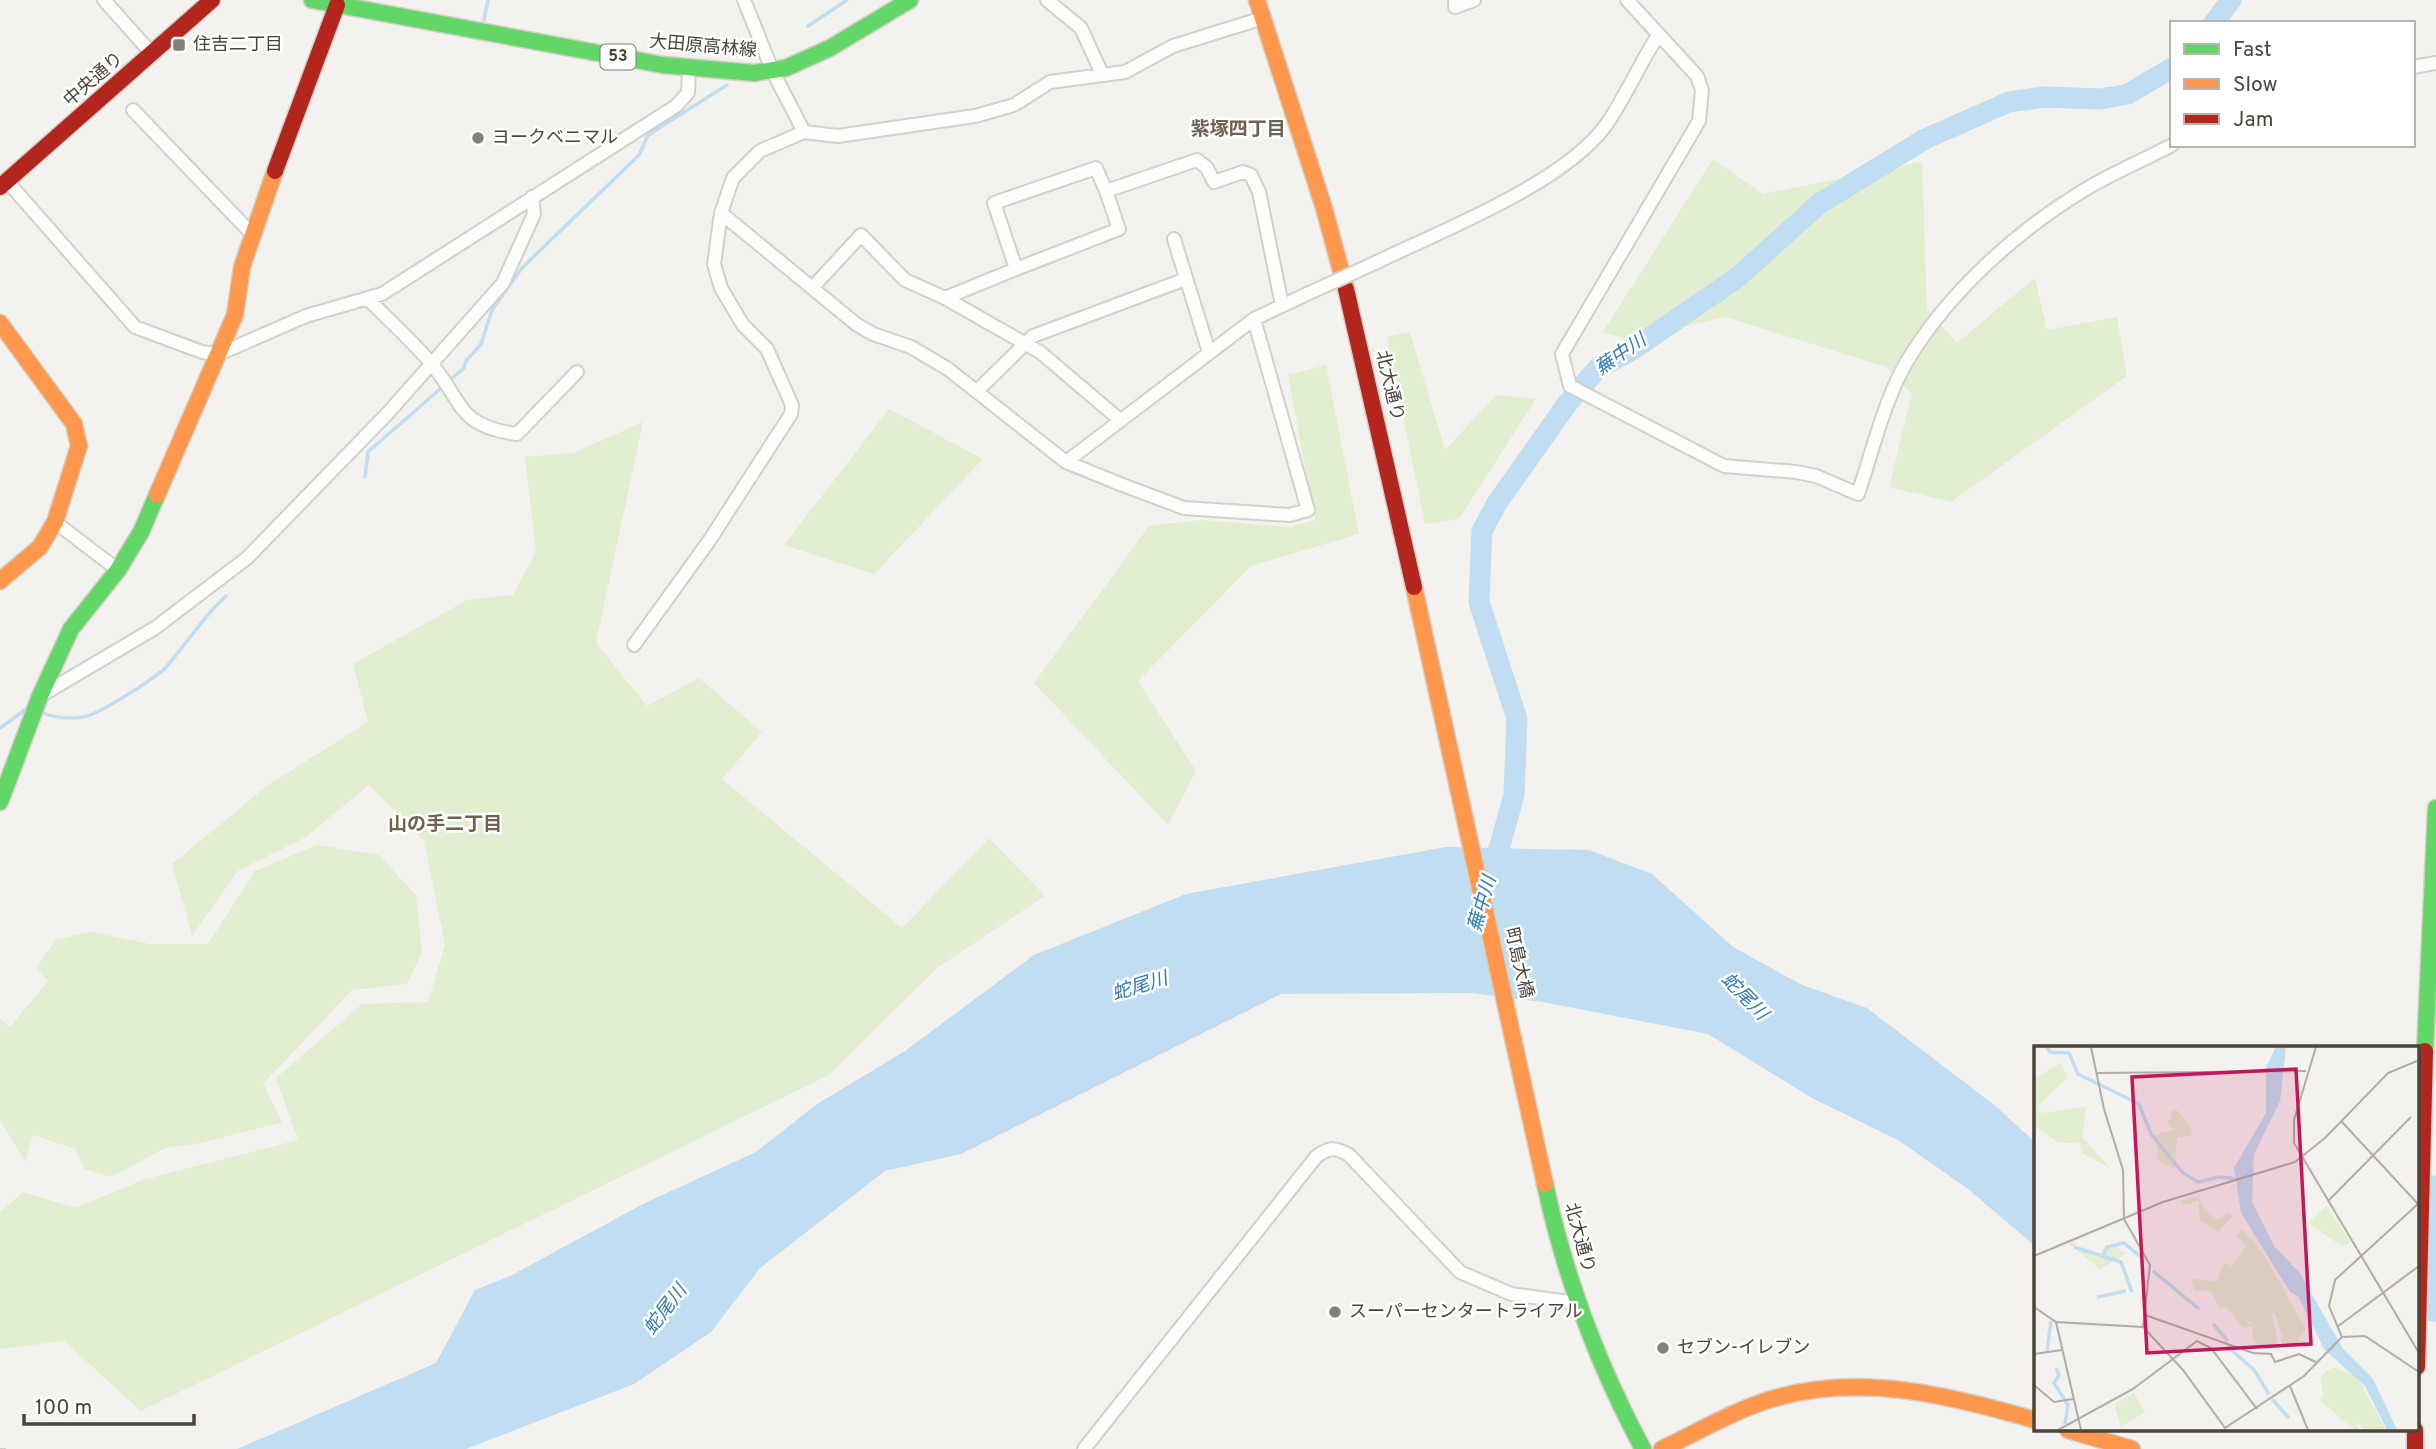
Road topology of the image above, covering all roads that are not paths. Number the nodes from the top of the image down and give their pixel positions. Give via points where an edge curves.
1 (104, 0) edge
2 (212, 0) edge
3 (312, 0) edge
4 (744, 0) edge
5 (910, 0) edge
6 (1047, 0) edge
7 (1257, 0) edge
8 (1455, 0) edge
9 (1474, 0) edge
10 (1627, 0) edge
11 (337, 5) junction
12 (1263, 18) junction
13 (1657, 37) junction
14 (153, 55) junction
15 (2436, 63) edge
16 (2415, 67) edge
17 (689, 68) junction
18 (773, 72) junction
19 (1102, 74) junction
20 (133, 110) dead end
21 (804, 132) junction
22 (2170, 146) edge
23 (4, 184) edge
24 (1106, 191) junction
25 (532, 197) junction
26 (721, 214) junction
27 (252, 234) junction
28 (1174, 239) dead end
29 (1016, 270) junction
30 (1186, 279) junction
31 (812, 288) junction
32 (369, 299) junction
33 (945, 299) junction
34 (1282, 305) junction
35 (1254, 319) junction
36 (0, 323) edge
37 (1024, 343) junction
38 (1209, 352) junction
39 (219, 354) junction
40 (430, 363) junction
41 (577, 372) dead end
42 (979, 390) junction
43 (1120, 420) junction
44 (1066, 462) junction
45 (55, 522) junction
46 (118, 570) junction
47 (0, 581) edge
48 (634, 645) dead end
49 (40, 696) junction
50 (5, 770) edge
51 (1458, 788) joint
52 (0, 802) edge
53 (2436, 808) edge
54 (1512, 1025) joint
55 (2418, 1283) edge
56 (1577, 1303) junction
57 (2034, 1420) edge
58 (2075, 1432) edge
59 (1084, 1449) edge
60 (1643, 1449) edge
61 (1662, 1449) edge
62 (2132, 1449) edge

1 - 14 street
2 - 14 street, 中央通り
3 - 11 street, 大田原高林線 / 53
4 - 18 street
5 - 18 street, 大田原高林線 / 53 via 830,48
6 - 19 street via 1081,28
7 - 12 street, 北大通り
8 - 9 street via 1455,7
10 - 13 street
11 - 17 street, 大田原高林線 / 53
11 - 27 street
12 - 19 street via 1173,46 1125,72
12 - 51 street, 北大通り via 1324,208 1361,347
13 - 22 street via 1697,76 1702,90 1699,121 1562,354 1570,386 1724,466 1796,472 1858,494 1897,382 1911,354 1949,302 2002,251 2081,192
13 - 34 street, bridge via 1606,124 1582,151 1506,201
14 - 23 street, 中央通り
15 - 16 street
17 - 18 street, 大田原高林線 / 53
17 - 25 street via 688,93 676,106
18 - 21 street
19 - 21 street via 1050,82 1014,105 975,116 838,135
20 - 27 street
21 - 26 street via 760,150 733,178
23 - 39 street via 135,327
24 - 29 street via 1119,229
24 - 29 street via 1096,168 994,204
24 - 34 street via 1197,160 1214,182 1243,172 1251,175 1259,192
25 - 32 street
25 - 40 street via 534,214 503,283
26 - 31 street
26 - 48 street via 714,264 722,288 743,325 767,349 792,405 791,414 709,541
27 - 39 street via 235,314
28 - 30 street
29 - 33 street
30 - 37 street
30 - 38 street
31 - 33 street via 861,235 905,280
31 - 42 street via 856,324 911,347
32 - 39 street via 306,316
32 - 40 street
33 - 37 street
34 - 35 street
35 - 38 street
35 - 44 street via 1307,510 1289,515 1184,508
36 - 45 street via 74,424 79,446
37 - 42 street
37 - 43 street
38 - 43 street
39 - 46 street via 141,532
40 - 41 street via 465,415 489,431 517,434
40 - 49 street via 387,415 247,558 155,628
42 - 44 street
43 - 44 street
45 - 46 street
45 - 47 street via 40,547
46 - 49 street via 71,629
49 - 50 street
50 - 52 street
51 - 54 street, 町島大橋
53 - 55 street
54 - 56 street, 北大通り via 1559,1248
56 - 59 street via 1511,1294 1460,1272 1349,1155 1326,1149
56 - 60 street, 北大通り via 1612,1391
57 - 61 street via 1915,1389 1841,1387 1779,1397
58 - 62 street

